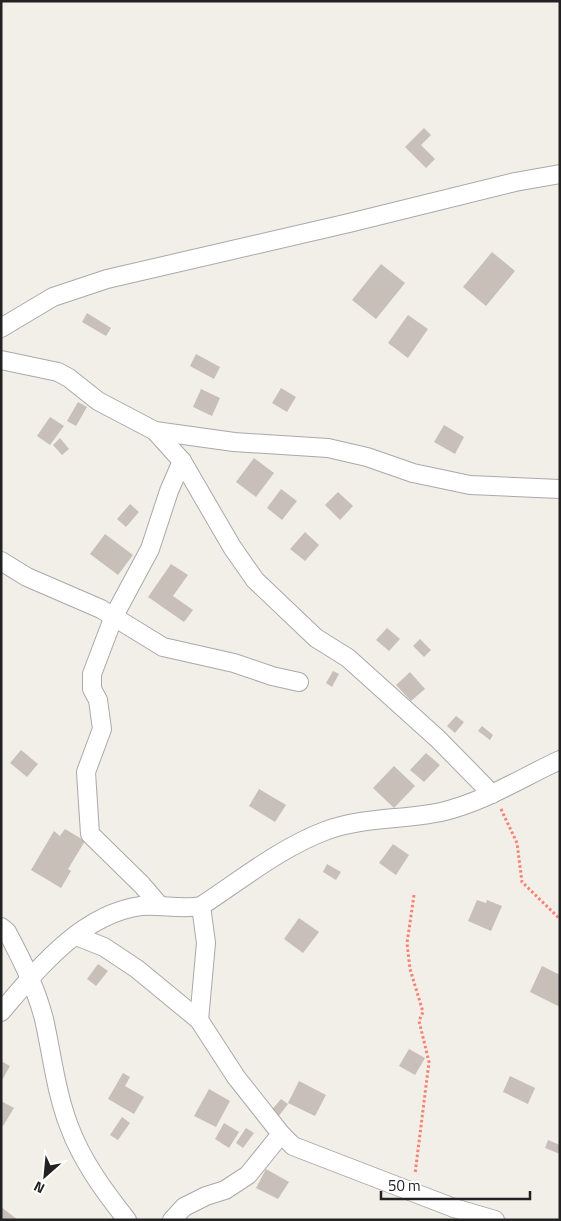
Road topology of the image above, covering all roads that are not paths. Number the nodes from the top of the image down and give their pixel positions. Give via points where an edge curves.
1 (560, 174) edge
2 (1, 328) edge
3 (1, 360) edge
4 (155, 432) junction
5 (182, 461) junction
6 (560, 489) edge
7 (1, 561) edge
8 (114, 616) junction
9 (299, 682) dead end
10 (560, 760) edge
11 (492, 794) junction
12 (160, 906) junction
13 (201, 906) junction
14 (1, 927) edge
15 (76, 936) junction
16 (30, 976) junction
17 (1, 1012) edge
18 (199, 1020) junction
19 (281, 1134) junction
20 (127, 1220) edge
21 (172, 1220) edge
22 (495, 1220) edge

1 - 2 street via 107,278 54,297
3 - 4 street via 58,372 98,401
4 - 5 street
4 - 6 street via 234,442 328,448 413,473 470,485
5 - 8 street via 150,549
5 - 11 street via 255,580 316,638 348,658 438,739
7 - 8 street via 28,577
8 - 9 street via 163,648 234,663
8 - 12 street via 91,682 98,700 102,729 86,772 89,829 90,834
10 - 11 street
11 - 13 street via 442,812 357,822 327,830 279,854
12 - 13 street via 185,909
12 - 15 street via 140,906 106,916
13 - 18 street via 206,943
14 - 16 street via 7,932
15 - 16 street via 56,950
15 - 18 street via 104,947 137,968
16 - 17 street
16 - 20 street via 44,1019 69,1126 93,1175
18 - 19 street via 236,1077
19 - 21 street via 248,1175 225,1190 184,1207
19 - 22 street via 301,1149 454,1208

